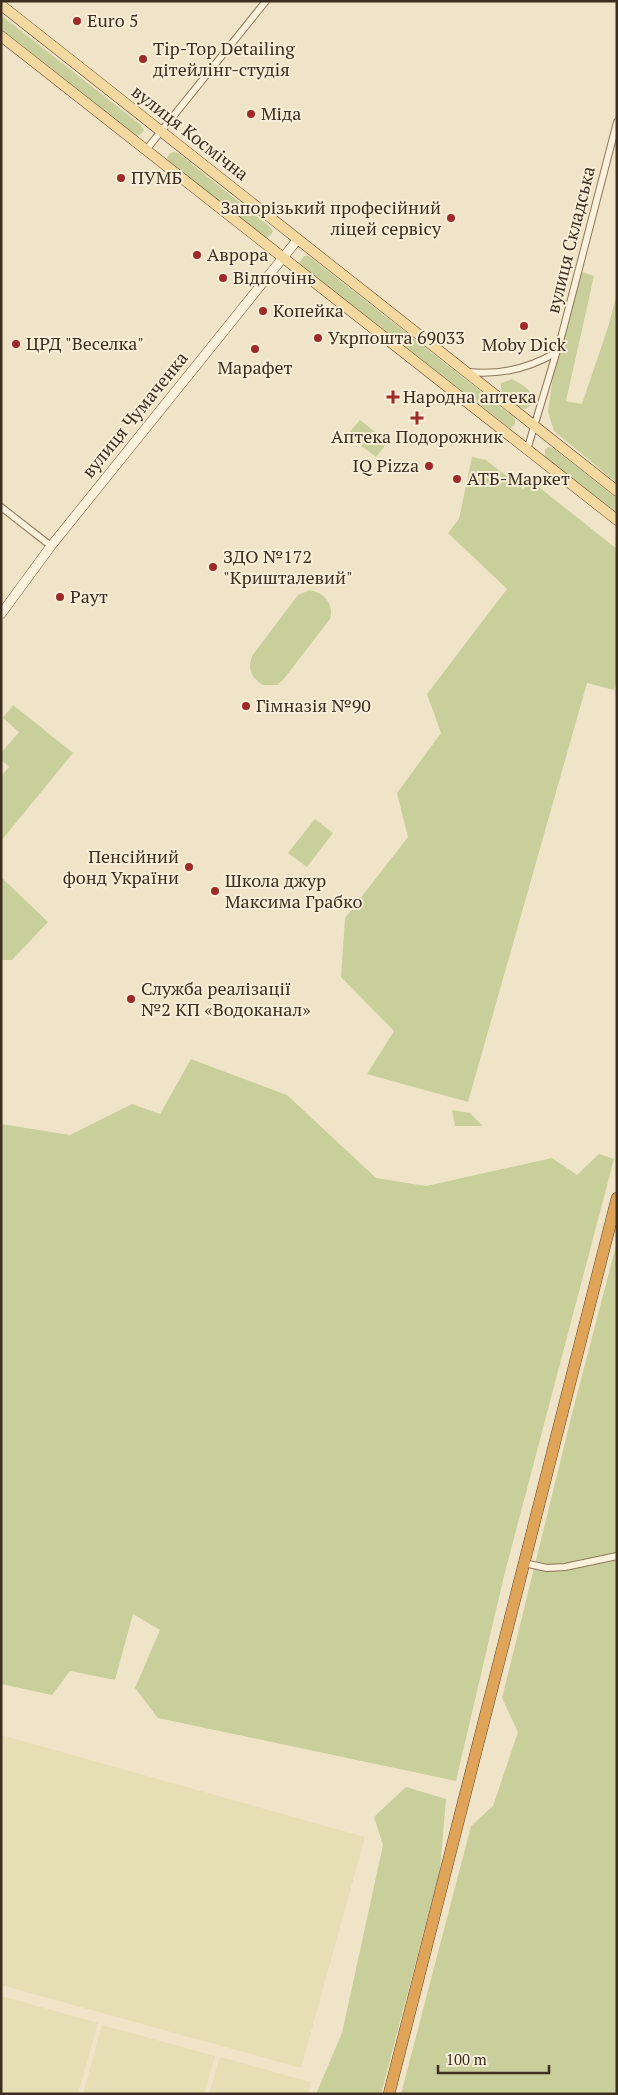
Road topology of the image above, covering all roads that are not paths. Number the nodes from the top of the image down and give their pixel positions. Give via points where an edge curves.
1 (266, 1) edge
2 (1, 5) edge
3 (1, 36) edge
4 (617, 122) edge
5 (161, 131) junction
6 (146, 150) junction
7 (298, 239) junction
8 (283, 258) junction
9 (555, 353) junction
10 (467, 372) junction
11 (535, 428) junction
12 (527, 450) junction
13 (617, 491) edge
14 (1, 507) edge
15 (617, 520) edge
16 (51, 546) junction
17 (1, 614) edge
18 (617, 1198) edge
19 (617, 1556) edge
20 (524, 1563) junction
21 (389, 2094) edge

1 - 5 street
2 - 5 main road, вулиця Космічна
3 - 6 main road
4 - 9 street, вулиця Складська
5 - 6 street
5 - 7 main road, вулиця Космічна
6 - 8 main road
7 - 8 street, вулиця Чумаченка
7 - 10 main road, вулиця Космічна
8 - 12 main road
8 - 16 street, вулиця Чумаченка
9 - 10 street via 519,369 496,373
9 - 11 street, вулиця Складська
10 - 11 main road, вулиця Космічна
11 - 12 street, вулиця Складська
11 - 13 main road, вулиця Космічна
12 - 15 main road
14 - 16 street
16 - 17 street, вулиця Чумаченка
18 - 20 highway
19 - 20 street via 565,1567 546,1568
20 - 21 highway

